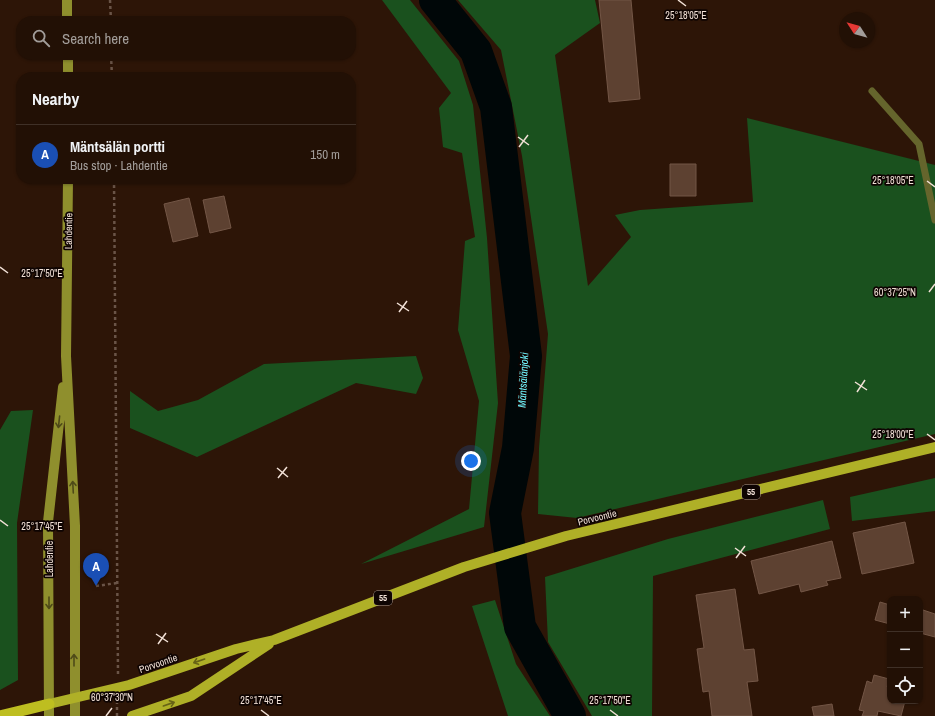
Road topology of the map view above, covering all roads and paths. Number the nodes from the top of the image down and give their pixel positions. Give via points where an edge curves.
1 (67, 0) edge
2 (110, 0) edge
3 (67, 16) edge
4 (110, 16) edge
5 (68, 60) edge
6 (111, 60) edge
7 (68, 72) edge
8 (112, 72) edge
9 (872, 91) dead end
10 (68, 184) edge
11 (114, 184) edge
12 (935, 220) edge
13 (66, 356) junction
14 (935, 447) edge
15 (117, 583) junction
16 (96, 586) dead end
17 (274, 640) junction
18 (118, 688) junction
19 (74, 699) junction
20 (49, 704) junction
21 (0, 716) edge
22 (49, 716) edge
23 (75, 716) edge
24 (117, 716) edge
25 (132, 716) edge

1 - 3 main road
2 - 4 path
5 - 7 main road
6 - 8 path
9 - 12 lane via 919,144
10 - 13 main road, Lahdentie
11 - 15 path
19 -> 13 main road, Lahdentie via 75,526
13 -> 20 main road, Lahdentie via 48,522
14 - 17 main road, Porvoontie / 55 via 566,536 464,567
15 - 16 path
15 - 18 path
17 -> 18 main road, Porvoontie / 55 via 236,649
25 -> 17 main road, Porvoontie / 55 via 191,696
18 - 19 main road, Porvoontie / 55
18 - 24 path
19 - 20 main road, Porvoontie / 55
19 - 23 main road, Lahdentie
20 - 21 highway
20 - 22 main road, Lahdentie

